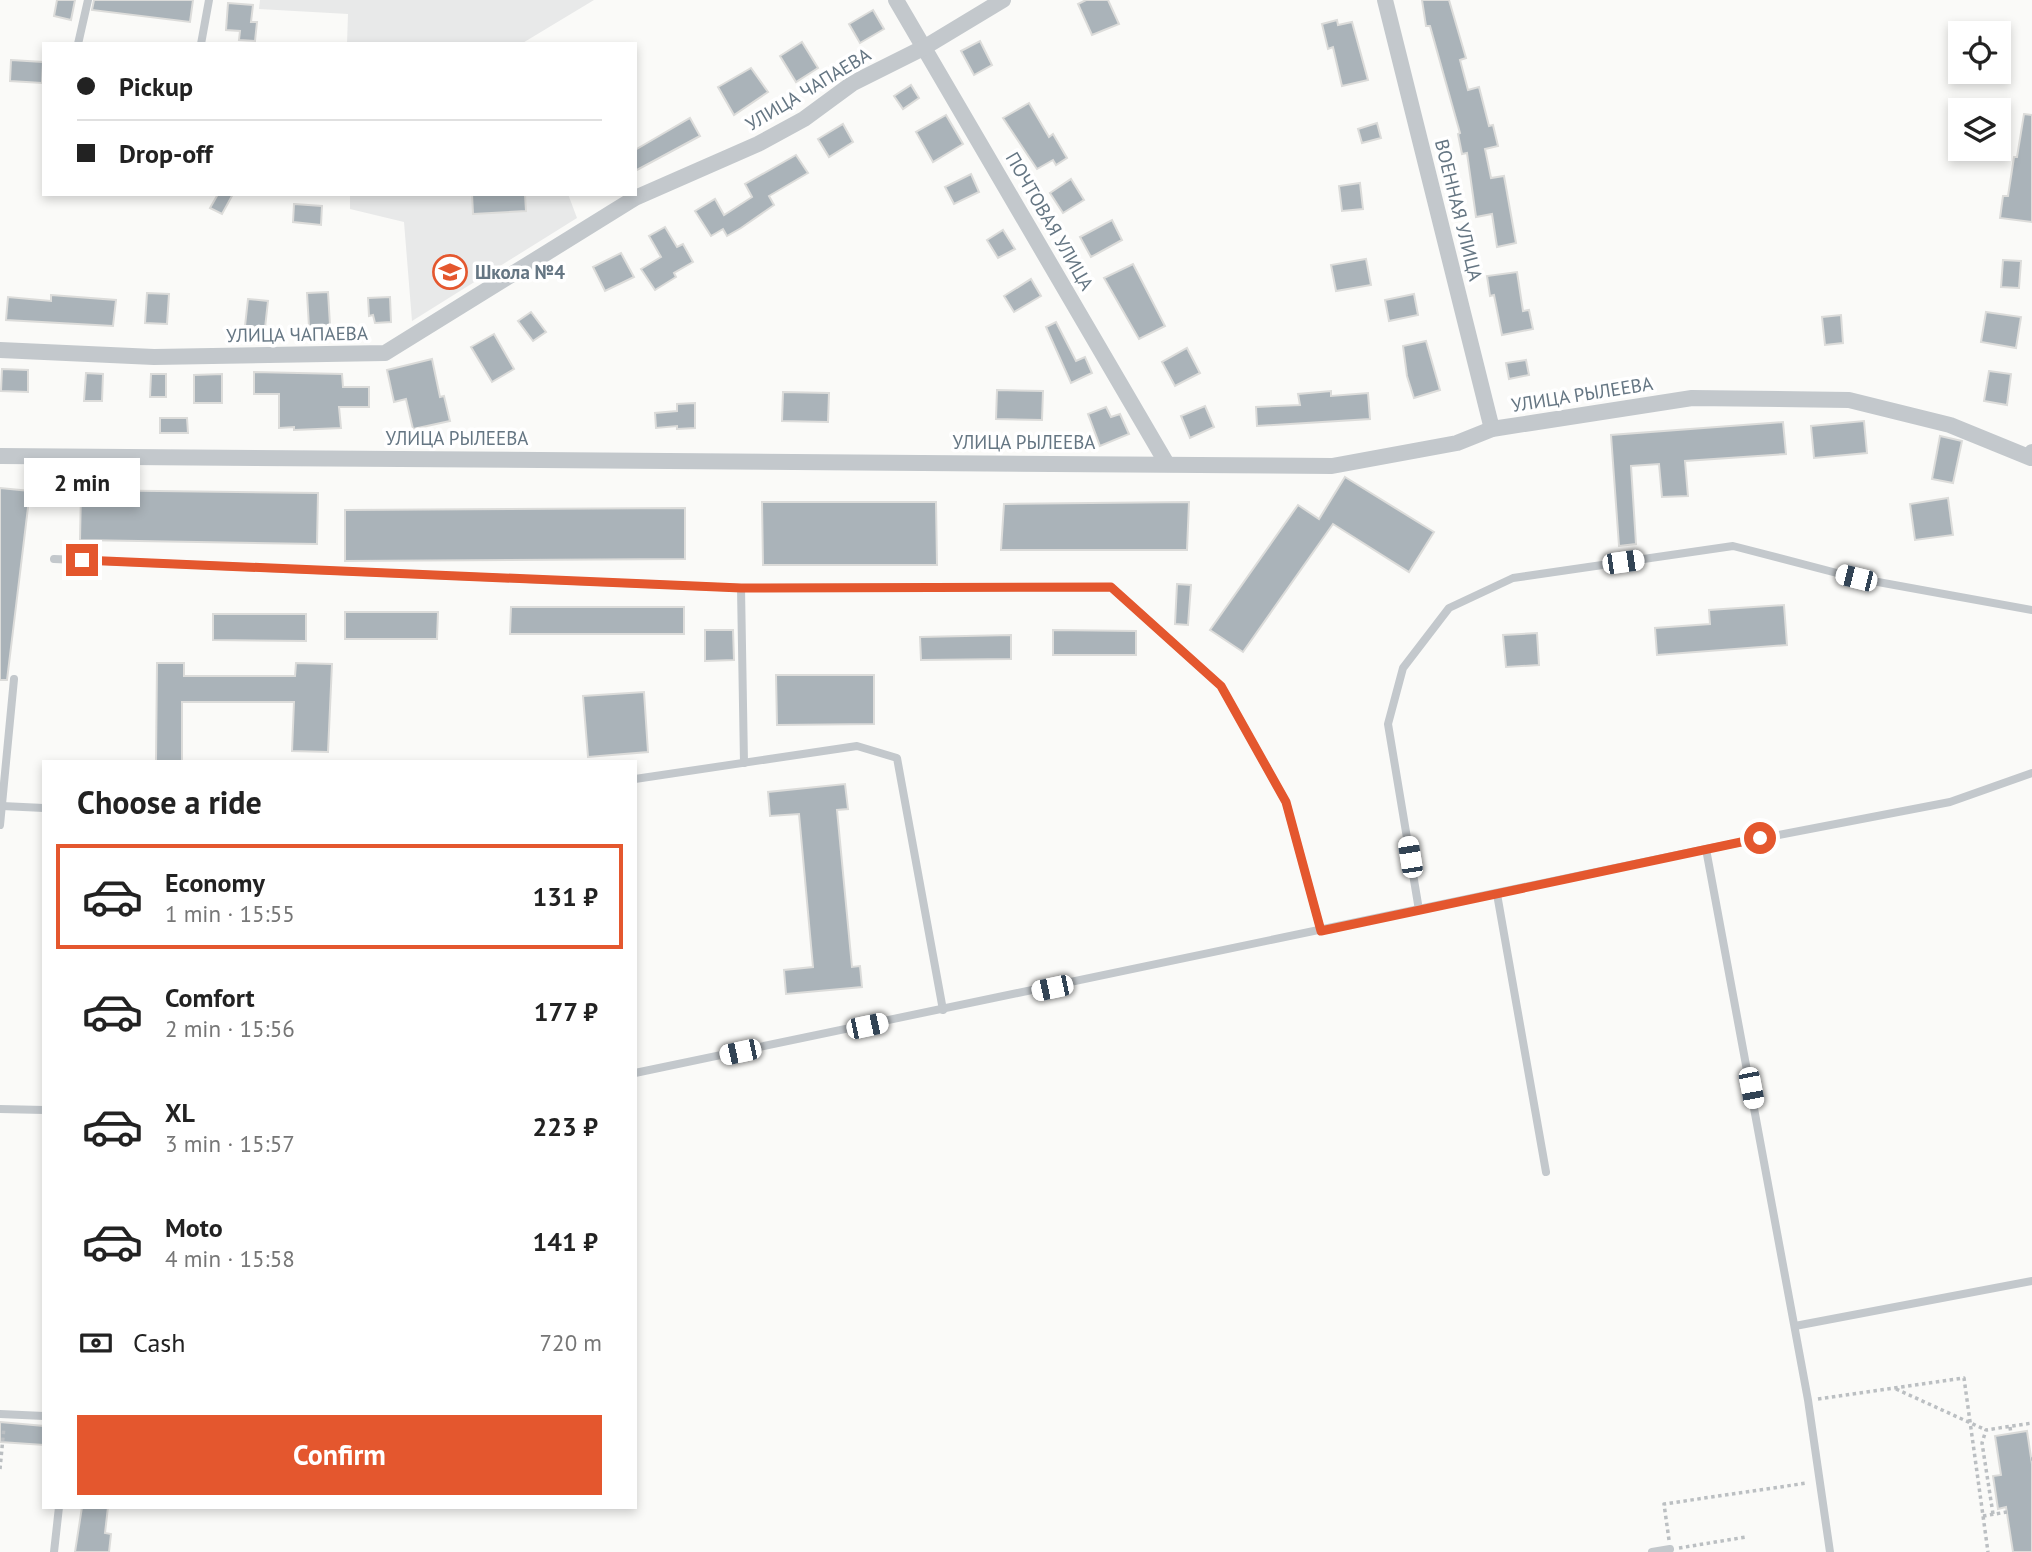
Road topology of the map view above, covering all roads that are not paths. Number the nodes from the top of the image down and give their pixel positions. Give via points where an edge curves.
1 (88, 0) edge
2 (209, 0) edge
3 (896, 0) edge
4 (1003, 0) edge
5 (1385, 0) edge
6 (78, 42) edge
7 (201, 42) edge
8 (925, 47) junction
9 (0, 350) edge
10 (1492, 429) junction
11 (2032, 452) edge
12 (0, 456) edge
13 (2032, 458) edge
14 (1167, 464) junction
15 (54, 559) dead end
16 (741, 588) junction
17 (2032, 610) edge
18 (14, 679) dead end
19 (744, 763) junction
20 (2031, 775) edge
21 (637, 779) edge
22 (2, 806) junction
23 (42, 808) edge
24 (0, 825) edge
25 (1706, 849) junction
26 (1497, 894) junction
27 (1419, 910) junction
28 (1321, 931) junction
29 (943, 1010) junction
30 (637, 1073) edge
31 (0, 1109) edge
32 (42, 1110) edge
33 (1546, 1172) dead end
34 (2032, 1281) edge
35 (1795, 1326) junction
36 (3, 1414) edge
37 (42, 1416) edge
38 (59, 1509) edge
39 (1670, 1549) road end
40 (54, 1552) edge
41 (1652, 1552) edge
42 (1830, 1552) edge

1 - 6 lane
2 - 7 lane
3 - 8 street, ПОЧТОВАЯ УЛИЦА
4 - 8 street, УЛИЦА ЧАПАЕВА
5 - 10 street, ВОЕННАЯ УЛИЦА
8 - 9 street, УЛИЦА ЧАПАЕВА via 853,83 758,145 635,198 385,353 154,357
8 - 14 street, ПОЧТОВАЯ УЛИЦА
10 - 13 street, УЛИЦА РЫЛЕЕВА via 1692,398 1849,400 1950,425
10 - 14 street, УЛИЦА РЫЛЕЕВА via 1457,443 1332,466
11 - 13 street
12 - 14 street, УЛИЦА РЫЛЕЕВА
15 - 16 lane
16 - 19 lane
16 - 28 lane via 1111,587 1221,686 1286,802
17 - 27 lane via 1856,578 1733,546 1513,579 1449,608 1403,668 1388,724
18 - 22 lane
19 - 21 lane
19 - 29 lane via 857,746 897,758
20 - 25 lane via 1950,802
22 - 23 lane
22 - 24 lane
25 - 26 lane
25 - 35 lane
26 - 27 lane
26 - 33 lane
27 - 28 lane
28 - 29 lane
29 - 30 lane
31 - 32 lane
34 - 35 lane
35 - 42 lane
36 - 37 lane
38 - 40 lane
39 - 41 lane

